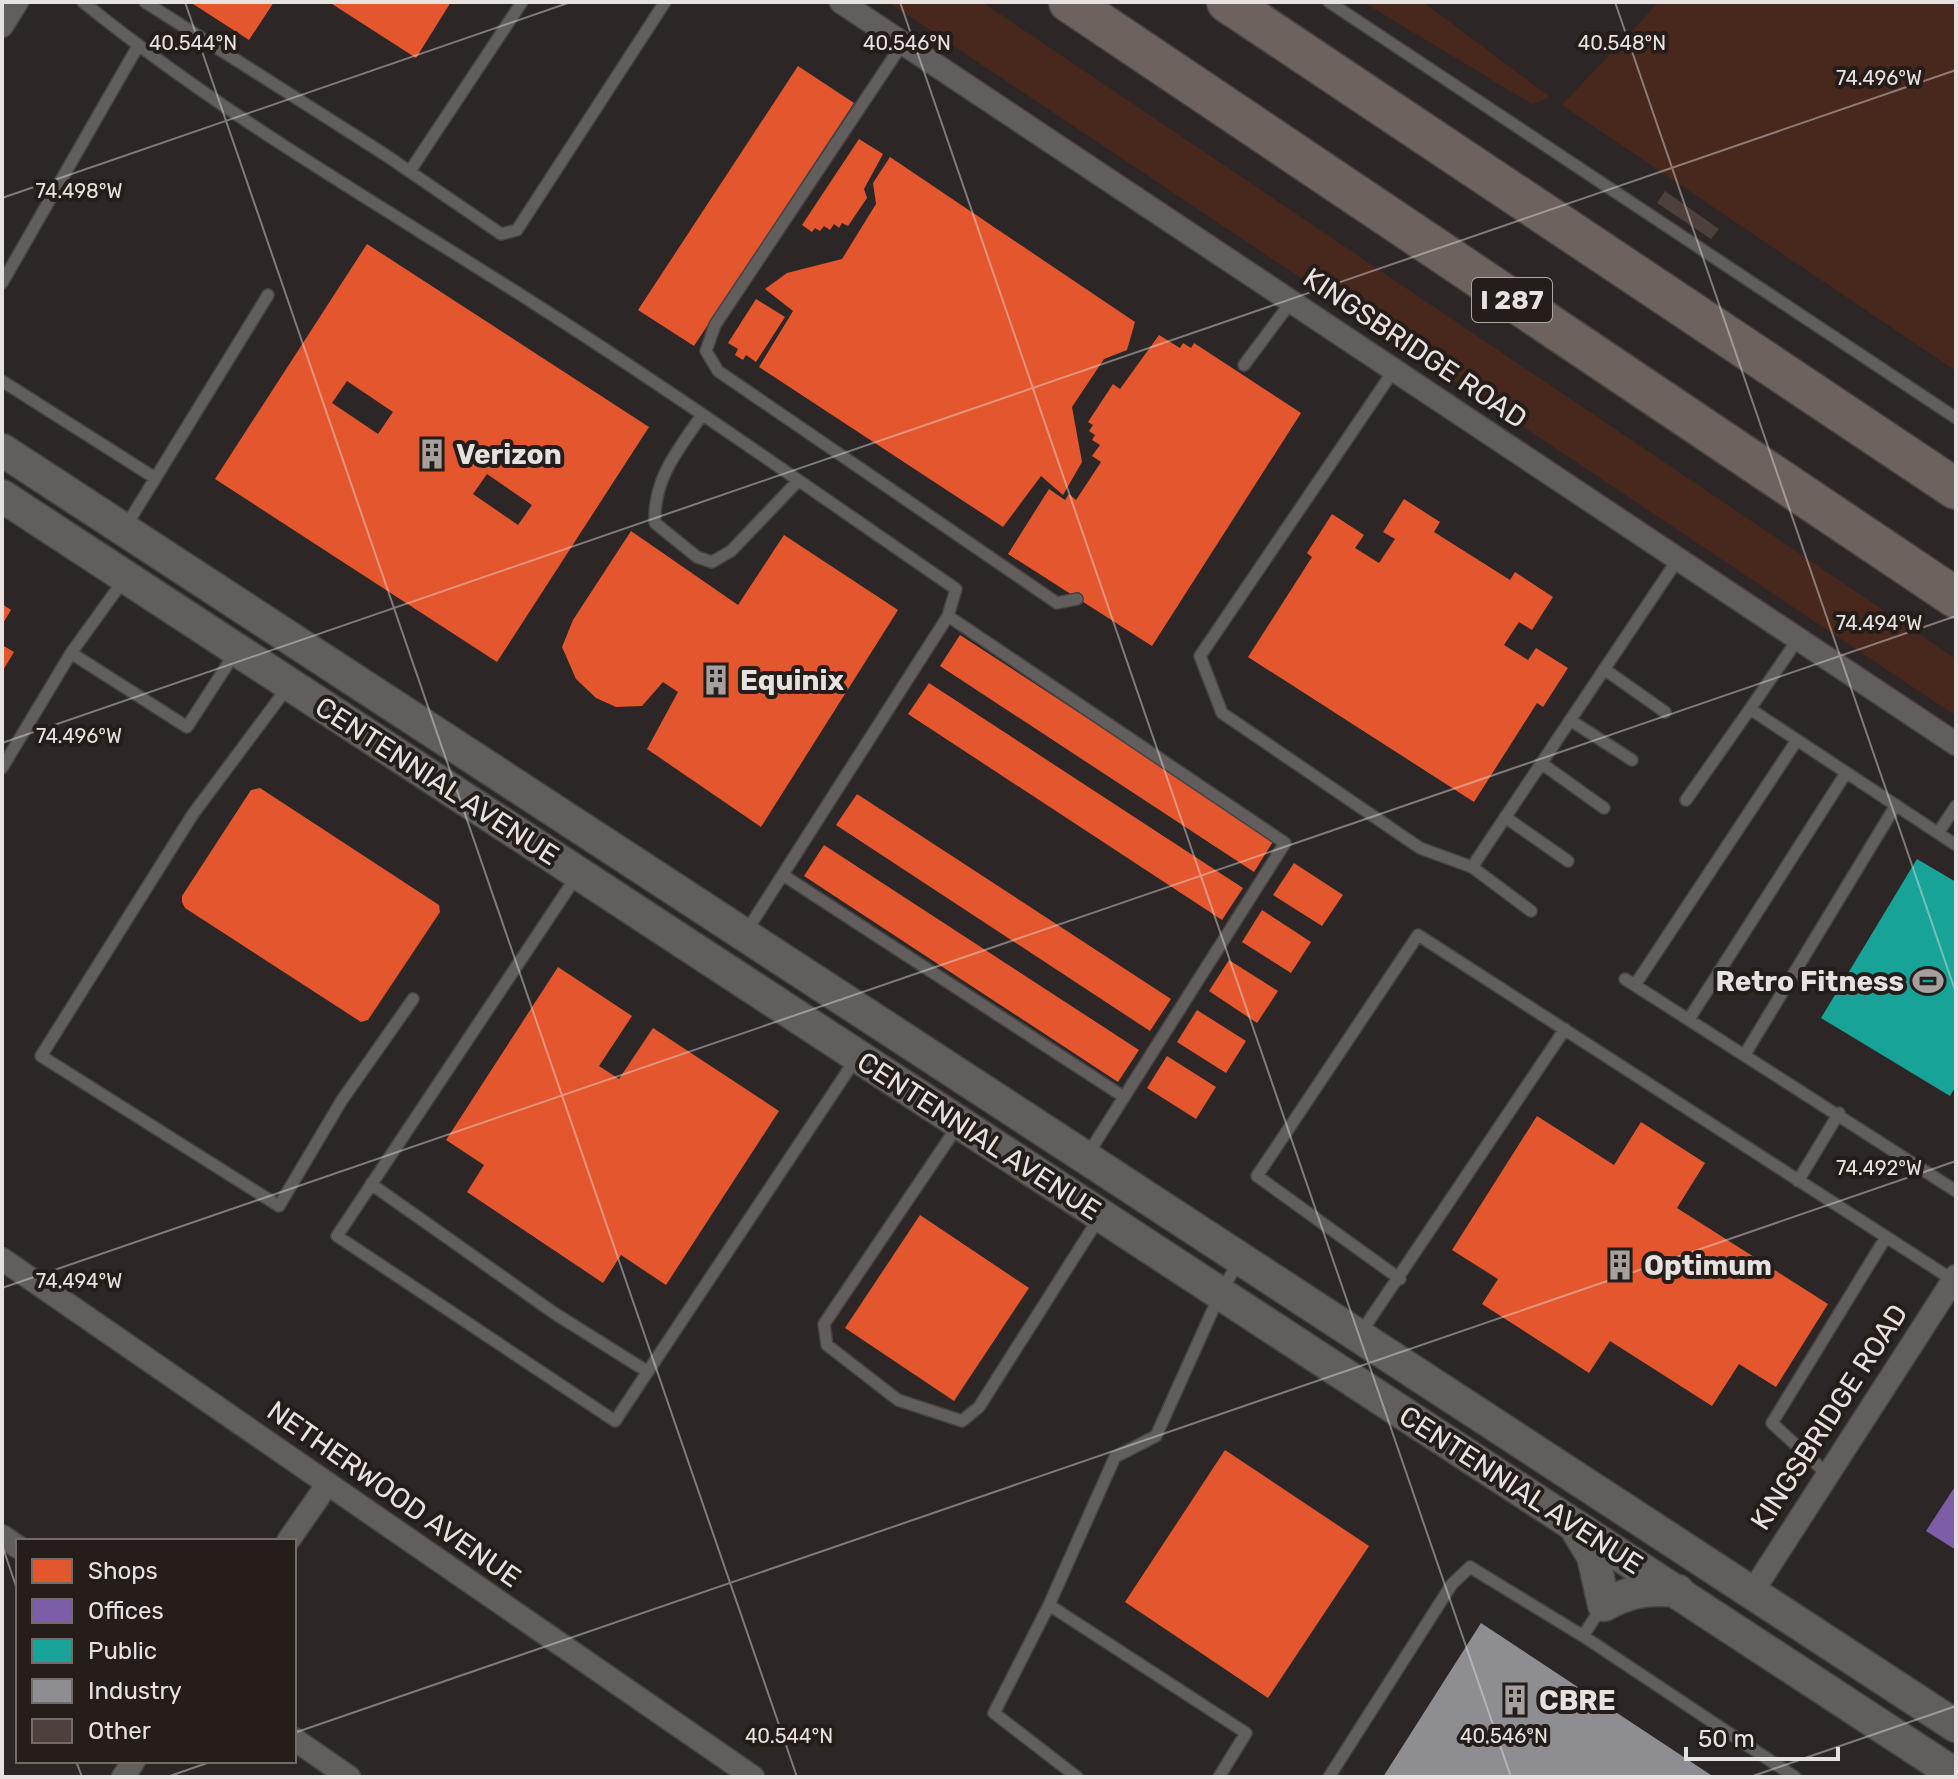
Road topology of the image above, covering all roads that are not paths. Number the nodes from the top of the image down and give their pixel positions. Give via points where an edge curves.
1 (17, 2) edge
2 (83, 2) edge
3 (145, 2) edge
4 (522, 2) edge
5 (665, 2) edge
6 (841, 2) edge
7 (1069, 2) edge
8 (1227, 2) edge
9 (1329, 2) edge
10 (2, 26) edge
11 (903, 43) junction
12 (138, 46) junction
13 (410, 171) junction
14 (2, 283) edge
15 (268, 295) dead end
16 (1291, 302) junction
17 (1244, 365) dead end
18 (1394, 370) junction
19 (2, 381) edge
20 (702, 415) junction
21 (1956, 418) edge
22 (2, 450) edge
23 (155, 478) junction
24 (798, 481) junction
25 (1956, 489) edge
26 (2, 496) edge
27 (123, 529) junction
28 (1678, 559) junction
29 (126, 577) junction
30 (1956, 598) edge
31 (1077, 599) dead end
32 (948, 616) junction
33 (1798, 639) junction
34 (237, 650) junction
35 (71, 653) junction
36 (1604, 669) junction
37 (289, 684) junction
38 (1750, 709) junction
39 (1665, 712) dead end
40 (1570, 720) junction
41 (1797, 740) junction
42 (1956, 744) edge
43 (1632, 760) dead end
44 (1541, 763) junction
45 (2, 768) edge
46 (1846, 773) junction
47 (1686, 800) dead end
48 (1896, 805) junction
49 (1956, 806) edge
50 (1604, 808) dead end
51 (1505, 817) junction
52 (1938, 833) junction
53 (1956, 845) edge
54 (1568, 861) dead end
55 (1472, 867) junction
56 (578, 873) junction
57 (783, 875) junction
58 (1531, 911) dead end
59 (744, 934) junction
60 (413, 999) dead end
61 (1689, 1019) junction
62 (1565, 1029) junction
63 (1745, 1054) junction
64 (858, 1056) junction
65 (1124, 1097) junction
66 (1839, 1113) junction
67 (960, 1123) junction
68 (1086, 1157) junction
69 (1798, 1181) junction
70 (371, 1184) junction
71 (1956, 1191) edge
72 (1100, 1215) junction
73 (1886, 1237) junction
74 (1241, 1258) junction
75 (2, 1259) edge
76 (1955, 1278) edge
77 (1400, 1279) junction
78 (1220, 1294) junction
79 (1359, 1335) junction
80 (648, 1372) junction
81 (1828, 1475) junction
82 (327, 1485) junction
83 (1576, 1528) junction
84 (289, 1539) edge
85 (1678, 1591) junction
86 (1753, 1591) junction
87 (1049, 1605) junction
88 (1604, 1605) junction
89 (1583, 1636) junction
90 (1956, 1726) edge
91 (296, 1740) edge
92 (1956, 1775) edge
93 (349, 1777) edge
94 (753, 1777) edge
95 (1077, 1777) edge
96 (1219, 1777) edge
97 (1329, 1777) edge
98 (1795, 1777) edge

1 - 10 street
2 - 12 lane
3 - 13 lane
4 - 13 lane
5 - 13 lane via 517,230 501,234
6 - 11 street, KINGSBRIDGE ROAD
7 - 30 highway, I 287
8 - 25 highway
9 - 21 lane
11 - 16 street, KINGSBRIDGE ROAD
11 - 31 lane via 715,325 706,351 718,371 1057,603
12 - 14 lane
12 - 20 lane via 244,123 537,305
15 - 23 lane
16 - 17 lane
16 - 18 street, KINGSBRIDGE ROAD
18 - 28 street, KINGSBRIDGE ROAD
18 - 55 lane via 1200,656 1222,713 1420,848
19 - 23 lane
20 - 24 lane
20 - 24 lane via 662,474 654,499 655,523 697,557 712,562 731,551
22 - 27 main road, CENTENNIAL AVENUE
23 - 27 lane
24 - 32 lane via 956,589
26 - 29 main road, CENTENNIAL AVENUE
27 - 59 main road, CENTENNIAL AVENUE
28 - 33 street, KINGSBRIDGE ROAD
28 - 36 lane
29 - 34 main road, CENTENNIAL AVENUE
29 - 35 lane
32 - 57 lane
32 - 65 lane via 1285,843
33 - 38 lane
33 - 42 street, KINGSBRIDGE ROAD
34 - 35 lane via 187,727
34 - 37 main road, CENTENNIAL AVENUE
35 - 45 lane
36 - 39 lane
36 - 40 lane
37 - 56 main road, CENTENNIAL AVENUE
37 - 60 lane via 193,814 41,1056 279,1206 342,1100
38 - 41 lane
38 - 47 lane
40 - 43 lane
40 - 44 lane
41 - 46 lane
41 - 61 lane via 1630,982
44 - 50 lane
44 - 51 lane
46 - 48 lane
46 - 61 lane
48 - 52 lane
48 - 63 lane
49 - 52 lane
51 - 54 lane
51 - 55 lane
52 - 53 lane
55 - 58 lane
56 - 64 main road, CENTENNIAL AVENUE
56 - 70 lane
57 - 59 lane
57 - 65 lane
59 - 68 main road, CENTENNIAL AVENUE
61 - 63 lane
62 - 69 lane
62 - 77 lane
62 - 77 lane via 1418,935 1257,1176
63 - 66 lane
64 - 67 main road, CENTENNIAL AVENUE
64 - 80 lane
65 - 68 lane
66 - 69 lane
66 - 71 lane
67 - 72 main road, CENTENNIAL AVENUE
67 - 72 lane via 824,1324 827,1345 898,1400 962,1421 979,1407
68 - 74 main road, CENTENNIAL AVENUE
69 - 73 lane
70 - 80 lane
70 - 80 lane via 337,1236 420,1293 615,1421
72 - 78 main road, CENTENNIAL AVENUE
73 - 76 lane
73 - 81 lane via 1772,1423
74 - 78 lane
74 - 79 main road, CENTENNIAL AVENUE
75 - 82 street, NETHERWOOD AVENUE
76 - 81 street, KINGSBRIDGE ROAD
77 - 79 lane
78 - 83 main road, CENTENNIAL AVENUE
78 - 87 lane via 1156,1436 1115,1457
79 - 86 main road, CENTENNIAL AVENUE
81 - 86 street, KINGSBRIDGE ROAD
82 - 84 street
82 - 94 street, NETHERWOOD AVENUE
83 - 85 main road, CENTENNIAL AVENUE
83 - 88 main road via 1593,1556
85 - 88 main road via 1648,1588
85 - 92 main road, CENTENNIAL AVENUE
86 - 90 main road, CENTENNIAL AVENUE
87 - 95 lane via 994,1713
87 - 96 lane via 1246,1733
88 - 89 lane
89 - 97 lane via 1470,1567 1452,1584
89 - 98 lane
91 - 93 street

